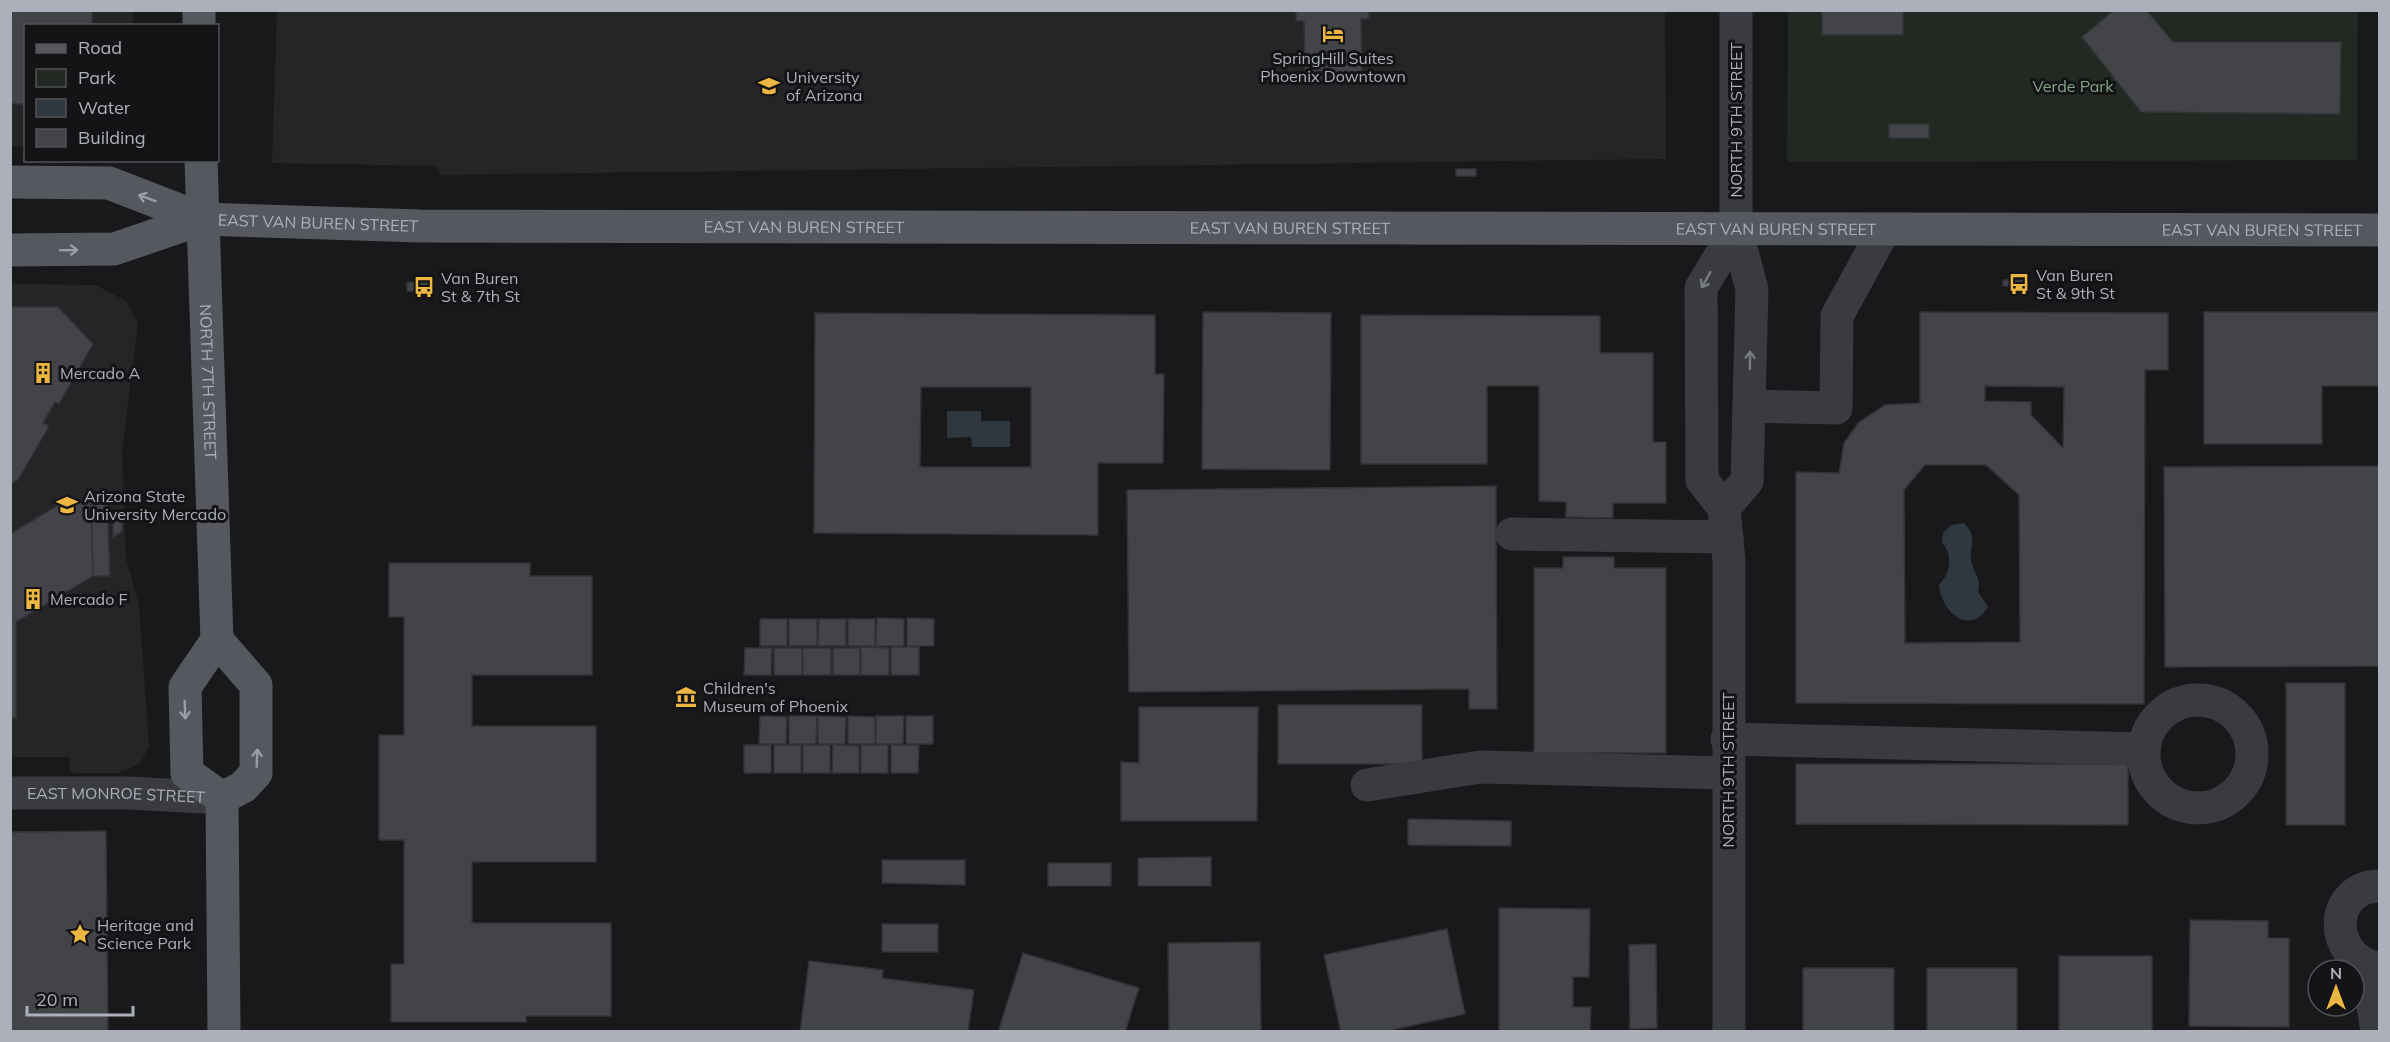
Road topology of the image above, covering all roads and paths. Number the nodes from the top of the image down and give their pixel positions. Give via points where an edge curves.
1 (1736, 10) edge
2 (201, 162) edge
3 (10, 182) edge
4 (202, 219) junction
5 (1736, 230) junction
6 (1884, 230) junction
7 (2379, 230) edge
8 (10, 250) edge
9 (1749, 406) junction
10 (1725, 522) junction
11 (1512, 534) dead end
12 (217, 640) junction
13 (1727, 740) junction
14 (2144, 749) dead end
15 (1727, 773) junction
16 (1367, 785) dead end
17 (10, 793) edge
18 (222, 798) junction
19 (2379, 886) edge
20 (2373, 968) edge
21 (224, 1032) edge
22 (1729, 1032) edge
23 (2377, 1032) edge

1 - 5 street, NORTH 9TH STREET
2 - 4 main road, NORTH 7TH STREET
4 -> 3 main road, EAST VAN BUREN STREET via 109,183
4 - 5 main road, EAST VAN BUREN STREET via 420,226
8 -> 4 main road, EAST VAN BUREN STREET via 114,249
4 - 12 main road, NORTH 7TH STREET
5 - 6 main road, EAST VAN BUREN STREET
9 -> 5 street, NORTH 9TH STREET via 1752,289
5 -> 10 street via 1701,288 1702,480
6 - 7 main road, EAST VAN BUREN STREET
6 - 9 street via 1837,316 1836,408
9 - 10 street, NORTH 9TH STREET via 1747,481
10 - 11 street
10 - 13 street, NORTH 9TH STREET
12 -> 18 main road via 185,687 187,773
18 -> 12 main road via 243,787 256,773 256,685
13 - 14 street
13 - 15 street, NORTH 9TH STREET
15 - 16 street via 1480,767
15 - 22 street, NORTH 9TH STREET
17 - 18 street, EAST MONROE STREET
18 - 21 main road
19 - 20 street via 2361,890 2350,898 2339,923 2346,950 2355,960
20 - 23 street

